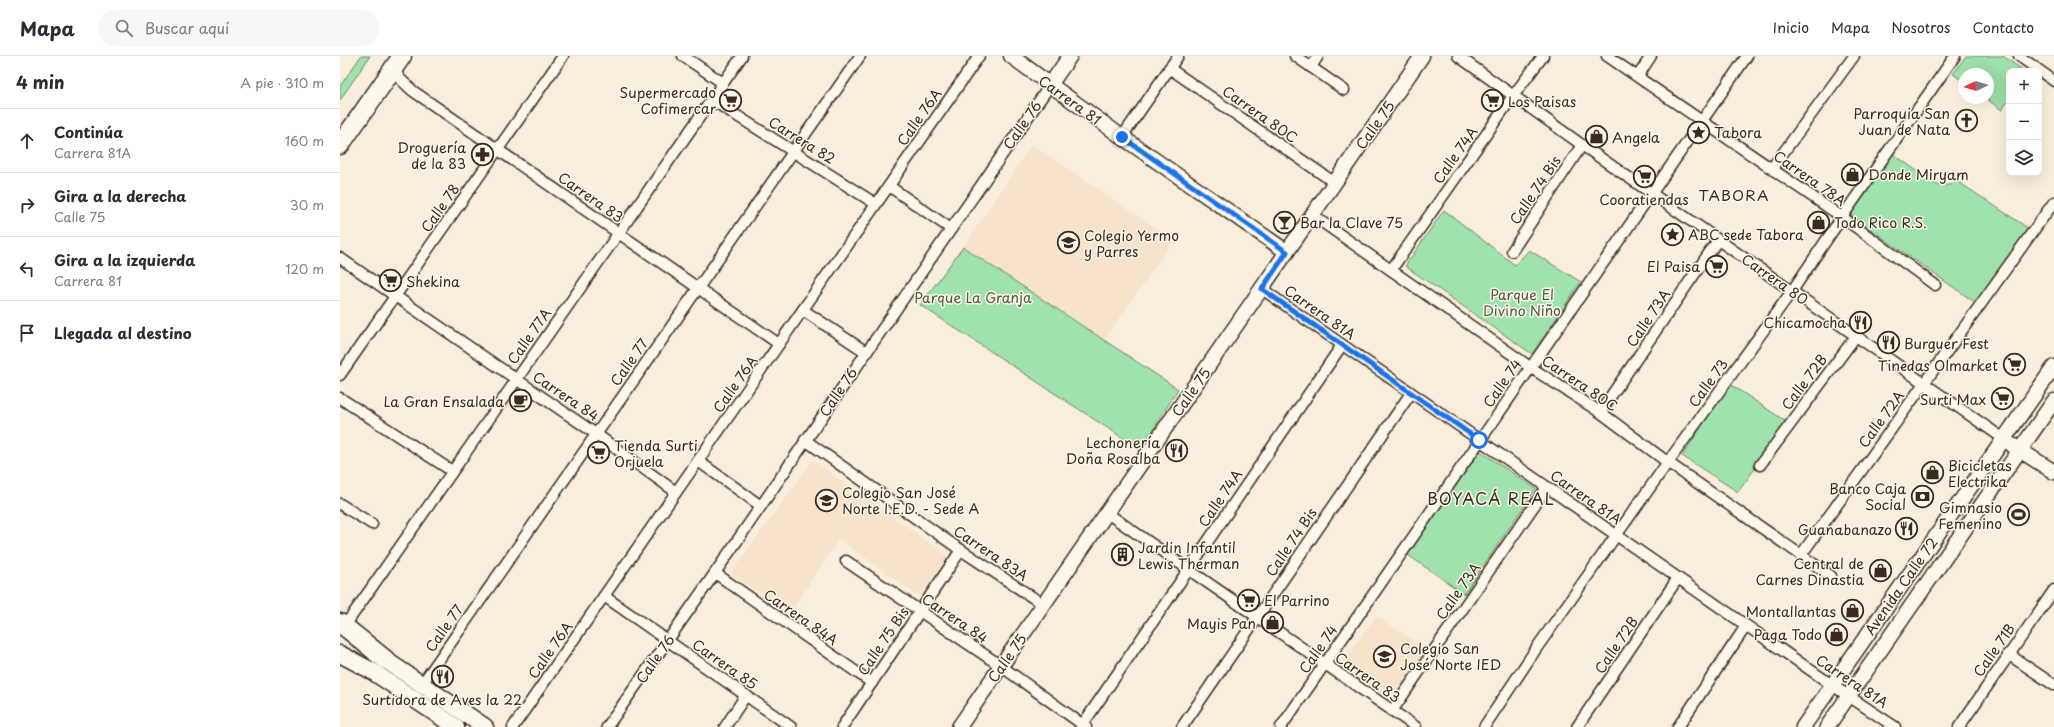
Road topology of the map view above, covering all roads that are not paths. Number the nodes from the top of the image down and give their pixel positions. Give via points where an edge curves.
1 (563, 56) edge
2 (683, 56) edge
3 (742, 56) edge
4 (860, 56) edge
5 (979, 56) edge
6 (1011, 56) edge
7 (1070, 56) edge
8 (1178, 56) edge
9 (1295, 56) edge
10 (1318, 56) edge
11 (1422, 56) edge
12 (1458, 56) edge
13 (1543, 56) edge
14 (1607, 56) edge
15 (1651, 56) edge
16 (1748, 56) edge
17 (1854, 56) edge
18 (1955, 56) edge
19 (2018, 56) edge
20 (398, 62) edge
21 (1311, 66) junction
22 (1169, 68) junction
23 (1638, 76) junction
24 (2054, 81) edge
25 (723, 83) junction
26 (1050, 85) junction
27 (1344, 90) dead end
28 (1513, 96) junction
29 (712, 100) junction
30 (1702, 121) junction
31 (1122, 137) junction
32 (340, 145) edge
33 (1582, 145) junction
34 (498, 150) junction
35 (794, 151) junction
36 (1772, 168) junction
37 (1335, 183) junction
38 (888, 186) junction
39 (1651, 193) junction
40 (2054, 202) edge
41 (876, 204) junction
42 (1312, 215) junction
43 (1842, 216) junction
44 (950, 229) junction
45 (618, 232) junction
46 (1718, 240) junction
47 (1512, 251) dead end
48 (1287, 252) junction
49 (340, 258) edge
50 (1391, 270) junction
51 (1935, 286) dead end
52 (698, 288) junction
53 (1262, 289) junction
54 (1792, 291) junction
55 (395, 297) junction
56 (803, 310) junction
57 (1856, 336) junction
58 (779, 344) junction
59 (1342, 345) junction
60 (866, 352) junction
61 (1530, 367) junction
62 (2054, 367) edge
63 (340, 375) edge
64 (516, 379) junction
65 (1924, 383) junction
66 (1412, 393) junction
67 (340, 398) edge
68 (2054, 401) edge
69 (1600, 412) junction
70 (596, 434) junction
71 (2004, 439) junction
72 (805, 440) junction
73 (1479, 440) junction
74 (2020, 450) junction
75 (698, 461) junction
76 (1668, 462) junction
77 (1760, 465) dead end
78 (452, 471) junction
79 (2054, 472) edge
80 (1547, 487) junction
81 (676, 492) junction
82 (340, 504) edge
83 (761, 506) junction
84 (1107, 513) junction
85 (372, 524) dead end
86 (1616, 535) junction
87 (961, 550) junction
88 (1801, 555) junction
89 (846, 561) dead end
90 (1188, 569) junction
91 (715, 574) junction
92 (1831, 576) dead end
93 (1678, 578) junction
94 (2054, 590) edge
95 (604, 596) junction
96 (1044, 605) junction
97 (920, 611) junction
98 (1257, 617) junction
99 (1746, 626) junction
100 (341, 629) edge
101 (667, 640) junction
102 (340, 654) edge
103 (2008, 654) junction
104 (386, 660) joint
105 (1325, 664) junction
106 (1001, 666) junction
107 (872, 683) junction
108 (422, 684) junction
109 (1832, 685) junction
110 (2054, 685) edge
111 (746, 695) junction
112 (1848, 696) junction
113 (1392, 711) junction
114 (1084, 726) edge
115 (456, 727) edge
116 (485, 727) edge
117 (513, 727) edge
118 (606, 727) edge
119 (725, 727) edge
120 (792, 727) edge
121 (842, 727) edge
122 (960, 727) edge
123 (1182, 727) edge
124 (1281, 727) edge
125 (1416, 727) edge
126 (1484, 727) edge
127 (1577, 727) edge
128 (1678, 727) edge
129 (1804, 727) edge
130 (1827, 727) edge
131 (1895, 727) edge
132 (1959, 727) edge

1 - 34 street, Calle 78
2 - 25 street
3 - 25 street, Calle 77A
4 - 35 street, Calle 77
5 - 38 street, Calle 76A
6 - 26 street, Carrera 81
7 - 26 street, Calle 76
8 - 22 street
9 - 21 street
10 - 21 street
11 - 37 street, Calle 75
12 - 28 street, Carrera 80
13 - 28 street, Calle 74A
14 - 23 street, Carrera 78A
15 - 23 street
16 - 30 street, Calle 74
17 - 36 street
18 - 43 street, Calle 73
19 - 24 street
20 - 32 highway
20 - 34 street, Carrera 83 via 399,78 413,91
21 - 27 street
22 - 31 street
22 - 37 street, Carrera 80C
23 - 30 street, Carrera 78A
25 - 29 street, Calle 77A
26 - 31 street, Carrera 81
26 - 44 street, Calle 76
28 - 33 street, Carrera 80
28 - 50 street, Calle 74A
29 - 35 street, Carrera 82
29 - 45 street, Calle 77A
30 - 36 street, Carrera 78A
30 - 39 street, Calle 74
31 - 48 street, Carrera 81
33 - 39 street, Carrera 80
33 - 47 street, Calle 74 Bis
34 - 45 street, Carrera 83
34 - 55 street, Calle 78
35 - 41 street, Carrera 82
35 - 52 street, Calle 77
36 - 43 street, Carrera 78A
37 - 42 street, Calle 75
38 - 41 street, Calle 76A
38 - 44 street
39 - 46 street, Carrera 80
39 - 61 street, Calle 74
40 - 65 street, Calle 72A
41 - 56 street, Calle 76A
42 - 48 street, Calle 75
42 - 50 street, Carrera 80C
43 - 51 street, Carrera 78A
43 - 54 street, Calle 73
44 - 60 street, Calle 76
45 - 52 street, Carrera 83
45 - 64 street, Calle 77A
46 - 54 street, Carrera 80
46 - 69 street, Calle 73A
48 - 53 street, Calle 75
49 - 55 street, Carrera 84
50 - 61 street, Carrera 80C
52 - 58 street, Carrera 83
52 - 70 street, Calle 77
53 - 59 street, Carrera 81A
53 - 84 street, Calle 75
54 - 57 street, Carrera 80
54 - 76 street, Calle 73
55 - 63 street, Calle 78
55 - 64 street, Carrera 84
56 - 58 street, Calle 76A
56 - 60 street
57 - 65 street, Carrera 80
57 - 77 street, Calle 72B
58 - 75 street, Calle 76A
59 - 66 street, Carrera 81A
59 - 90 street, Calle 74A
60 - 72 street, Calle 76
61 - 69 street, Carrera 80C
61 - 73 street, Calle 74
62 - 71 street, Avenida Calle 72
64 - 70 street, Carrera 84
64 - 78 street, Calle 77A
65 - 71 street, Carrera 80
65 - 88 street, Calle 72A
66 - 73 street, Carrera 81A
66 - 98 street, Calle 74 Bis
67 - 78 street
68 - 74 street, Avenida Calle 72
69 - 76 street, Carrera 80C
70 - 81 street, Carrera 84
70 - 108 street, Calle 77
71 - 74 street, Carrera 80
71 - 109 street, Avenida Calle 72
72 - 83 street, Calle 76
72 - 87 street, Carrera 83A
73 - 80 street, Carrera 81A
73 - 105 street, Calle 74
74 - 79 street, Carrera 80
74 - 112 street, Avenida Calle 72
75 - 81 street, Calle 76A
75 - 83 street
76 - 86 street, Calle 73
76 - 88 street, Carrera 80C
78 - 100 street, Calle 77A
80 - 86 street, Carrera 81A
80 - 113 street, Calle 73A
81 - 95 street, Calle 76A
82 - 85 street
83 - 91 street, Calle 76
84 - 90 street, Carrera 83
84 - 96 street, Calle 75
86 - 93 street, Carrera 81A
86 - 126 street, Calle 73
87 - 96 street, Carrera 83A
87 - 97 street, Calle 75 Bis
88 - 92 street, Carrera 80C
89 - 97 street, Carrera 84
90 - 98 street, Carrera 83
90 - 114 street, Calle 74A
91 - 101 street, Calle 76
91 - 107 street, Carrera 84A
93 - 99 street, Carrera 81A
93 - 127 street, Calle 72B
94 - 103 street, Calle 71B
95 - 101 street, Carrera 85
95 - 117 street, Calle 76A
96 - 106 street, Calle 75
97 - 106 street, Carrera 84
97 - 107 street, Calle 75 Bis
98 - 105 street, Carrera 83
98 - 123 street, Calle 74 Bis
99 - 109 street, Carrera 81A
99 - 128 street
100 - 104 highway
101 - 111 street, Carrera 85
101 - 118 street, Calle 76
102 - 115 main road via 372,671
103 - 110 street
103 - 132 street, Calle 71B
104 - 108 main road
105 - 113 street, Carrera 83
105 - 124 street, Calle 74
106 - 114 street, Carrera 84
106 - 122 street, Calle 75
107 - 121 street, Calle 75 Bis
108 - 116 main road
109 - 112 street, Carrera 81A
109 - 129 street, Avenida Calle 72
111 - 119 street
111 - 120 street, Carrera 85
112 - 130 street, Avenida Calle 72
112 - 131 street, Carrera 81A
113 - 125 street, Carrera 83

